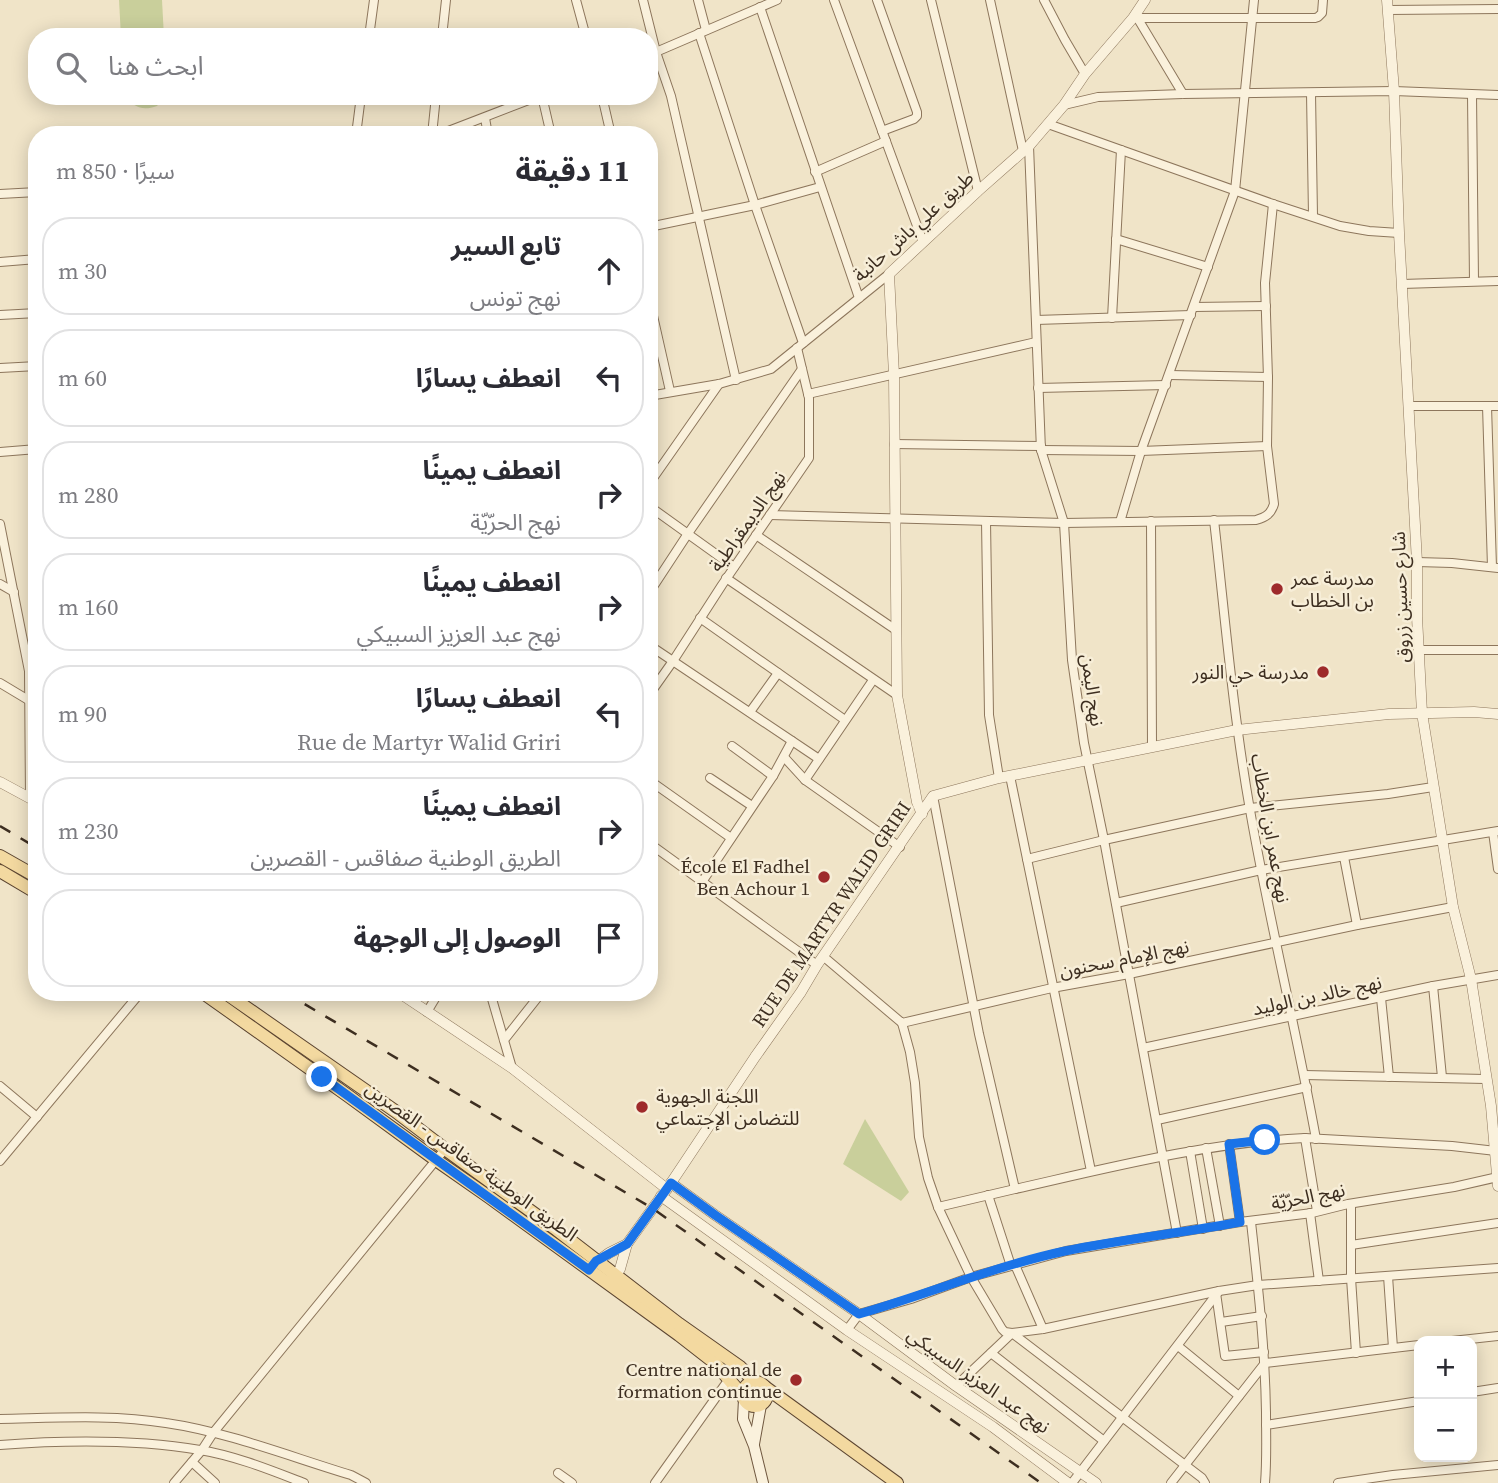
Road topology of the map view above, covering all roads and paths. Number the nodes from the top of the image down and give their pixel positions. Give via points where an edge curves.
1 (374, 0) edge
2 (446, 0) edge
3 (576, 0) edge
4 (643, 0) edge
5 (698, 0) edge
6 (777, 0) edge
7 (834, 0) edge
8 (877, 0) edge
9 (930, 0) edge
10 (990, 0) edge
11 (1044, 0) edge
12 (1254, 0) edge
13 (1323, 0) edge
14 (1140, 2) edge
15 (1388, 5) edge
16 (760, 7) junction
17 (1498, 9) edge
18 (1253, 17) junction
19 (1136, 18) junction
20 (370, 28) edge
21 (443, 28) edge
22 (584, 28) edge
23 (648, 28) edge
24 (702, 31) junction
25 (658, 52) edge
26 (658, 66) edge
27 (1085, 74) junction
28 (1394, 91) junction
29 (1311, 93) junction
30 (1183, 94) junction
31 (1244, 94) junction
32 (1472, 95) junction
33 (1498, 95) edge
34 (361, 105) edge
35 (435, 105) edge
36 (518, 105) edge
37 (543, 105) edge
38 (604, 105) edge
39 (1064, 105) junction
40 (485, 118) junction
41 (1048, 124) junction
42 (357, 126) edge
43 (433, 126) edge
44 (463, 126) edge
45 (486, 126) edge
46 (548, 126) edge
47 (609, 126) edge
48 (882, 131) junction
49 (886, 141) junction
50 (1026, 149) junction
51 (1121, 150) junction
52 (815, 172) junction
53 (820, 187) junction
54 (978, 191) junction
55 (1235, 191) junction
56 (28, 192) edge
57 (0, 194) edge
58 (1273, 204) junction
59 (755, 205) junction
60 (699, 216) junction
61 (1312, 216) junction
62 (658, 225) edge
63 (1399, 233) junction
64 (1116, 239) junction
65 (923, 242) junction
66 (28, 260) edge
67 (0, 262) edge
68 (1208, 267) junction
69 (889, 274) junction
70 (1474, 281) junction
71 (1498, 281) edge
72 (1402, 284) junction
73 (859, 298) junction
74 (1265, 306) junction
75 (1192, 311) junction
76 (28, 313) edge
77 (0, 315) edge
78 (1112, 318) junction
79 (1035, 320) junction
80 (658, 338) edge
81 (1036, 342) junction
82 (800, 346) junction
83 (28, 367) edge
84 (0, 369) edge
85 (802, 369) junction
86 (894, 375) junction
87 (1170, 375) junction
88 (1268, 377) junction
89 (736, 380) junction
90 (719, 384) junction
91 (1166, 385) junction
92 (1038, 388) junction
93 (670, 391) junction
94 (658, 394) edge
95 (808, 394) junction
96 (1487, 405) junction
97 (1408, 406) junction
98 (1498, 406) edge
99 (894, 444) junction
100 (1267, 446) junction
101 (1041, 448) junction
102 (28, 450) edge
103 (0, 452) edge
104 (1141, 452) junction
105 (658, 471) edge
106 (658, 513) edge
107 (770, 515) junction
108 (894, 518) junction
109 (1214, 520) junction
110 (986, 521) junction
111 (1151, 521) junction
112 (1121, 522) junction
113 (1064, 523) junction
114 (0, 524) edge
115 (687, 535) junction
116 (756, 535) junction
117 (1417, 562) junction
118 (734, 567) junction
119 (1495, 567) edge
120 (726, 578) junction
121 (658, 579) edge
122 (0, 584) edge
123 (14, 592) junction
124 (700, 618) junction
125 (896, 630) junction
126 (28, 650) edge
127 (1419, 650) junction
128 (1498, 650) edge
129 (658, 651) edge
130 (673, 661) junction
131 (778, 673) junction
132 (873, 680) junction
133 (658, 682) edge
134 (0, 683) edge
135 (897, 695) junction
136 (28, 700) edge
137 (750, 712) junction
138 (1422, 713) junction
139 (1498, 714) edge
140 (845, 720) junction
141 (1237, 730) junction
142 (792, 741) junction
143 (732, 746) dead end
144 (1152, 747) junction
145 (784, 757) junction
146 (819, 759) junction
147 (1087, 760) junction
148 (773, 776) junction
149 (1005, 777) junction
150 (709, 778) dead end
151 (805, 780) junction
152 (0, 782) edge
153 (658, 786) edge
154 (1433, 787) junction
155 (933, 796) junction
156 (28, 797) edge
157 (752, 806) junction
158 (1250, 808) junction
159 (922, 814) junction
160 (1495, 831) edge
161 (731, 838) junction
162 (1104, 840) junction
163 (1442, 841) junction
164 (900, 847) junction
165 (658, 850) edge
166 (0, 856) edge
167 (1344, 857) junction
168 (1027, 859) junction
169 (1498, 869) edge
170 (1261, 870) junction
171 (0, 871) edge
172 (28, 872) edge
173 (702, 882) junction
174 (28, 888) edge
175 (1116, 903) junction
176 (1453, 907) junction
177 (1357, 925) junction
178 (1277, 943) junction
179 (820, 961) junction
180 (1129, 975) junction
181 (1498, 975) edge
182 (1471, 979) junction
183 (1433, 986) junction
184 (1052, 988) junction
185 (1381, 998) junction
186 (134, 1001) edge
187 (226, 1001) edge
188 (230, 1001) edge
189 (411, 1001) edge
190 (434, 1001) edge
191 (493, 1001) edge
192 (535, 1001) edge
193 (974, 1006) junction
194 (427, 1012) junction
195 (1293, 1016) junction
196 (902, 1023) junction
197 (270, 1024) junction
198 (261, 1035) junction
199 (505, 1040) junction
200 (1143, 1048) junction
201 (331, 1066) junction
202 (512, 1068) junction
203 (1305, 1075) junction
204 (322, 1077) junction
205 (1389, 1077) junction
206 (1442, 1077) junction
207 (1485, 1079) junction
208 (0, 1086) edge
209 (1307, 1087) junction
210 (37, 1117) junction
211 (1157, 1120) junction
212 (1305, 1138) junction
213 (1316, 1139) junction
214 (1229, 1144) junction
215 (1206, 1148) junction
216 (445, 1149) junction
217 (1190, 1151) junction
218 (1496, 1151) junction
219 (1163, 1155) junction
220 (436, 1160) junction
221 (0, 1161) edge
222 (1091, 1171) junction
223 (1498, 1177) edge
224 (1498, 1186) edge
225 (667, 1189) junction
226 (1015, 1189) junction
227 (988, 1195) junction
228 (1351, 1204) junction
229 (938, 1207) junction
230 (1314, 1212) junction
231 (1240, 1222) junction
232 (1251, 1222) junction
233 (1498, 1223) edge
234 (1220, 1226) junction
235 (1203, 1229) junction
236 (1177, 1233) junction
237 (627, 1244) junction
238 (1351, 1245) junction
239 (593, 1265) junction
240 (1013, 1266) junction
241 (1498, 1268) edge
242 (1388, 1276) junction
243 (971, 1277) junction
244 (1350, 1278) junction
245 (613, 1280) junction
246 (1319, 1281) junction
247 (1258, 1285) junction
248 (1218, 1292) junction
249 (859, 1314) junction
250 (1262, 1316) junction
251 (1221, 1322) junction
252 (1043, 1329) junction
253 (847, 1330) junction
254 (1012, 1334) junction
255 (1498, 1336) edge
256 (1477, 1338) edge
257 (1178, 1346) junction
258 (1414, 1346) edge
259 (1393, 1348) junction
260 (1264, 1352) junction
261 (991, 1353) junction
262 (1356, 1353) junction
263 (1265, 1363) junction
264 (729, 1379) junction
265 (760, 1384) junction
266 (956, 1386) junction
267 (1498, 1388) edge
268 (1477, 1391) edge
269 (1239, 1396) junction
270 (743, 1398) junction
271 (1414, 1402) edge
272 (763, 1404) junction
273 (795, 1409) junction
274 (1122, 1418) junction
275 (0, 1419) edge
276 (1266, 1425) junction
277 (213, 1433) junction
278 (1104, 1441) junction
279 (0, 1445) edge
280 (754, 1446) junction
281 (202, 1450) junction
282 (192, 1462) junction
283 (1184, 1465) junction
284 (1498, 1465) edge
285 (1080, 1472) junction
286 (558, 1473) dead end
287 (174, 1483) edge
288 (215, 1483) edge
289 (304, 1483) edge
290 (366, 1483) edge
291 (572, 1483) edge
292 (655, 1483) edge
293 (763, 1483) edge
294 (897, 1483) edge
295 (1070, 1483) edge
296 (1096, 1483) edge
297 (1171, 1483) edge
298 (1205, 1483) edge
299 (1265, 1483) edge
300 (1338, 1483) edge

1 - 20 street
2 - 21 street
3 - 22 street
4 - 23 street
5 - 24 street, نهج الديمقراطية
6 - 16 street
7 - 48 street
8 - 48 street via 917,112 914,119
9 - 54 street
10 - 50 street, نهج اليمن
11 - 27 street
12 - 18 street
13 - 18 street via 1318,17
14 - 19 street, طريق علي باش حانبة
15 - 17 street
15 - 28 street, شارع حسين زروق
16 - 24 street
16 - 52 street
18 - 19 street
18 - 31 street
19 - 27 street, طريق علي باش حانبة
19 - 30 street
24 - 25 street
24 - 59 street, نهج الديمقراطية
26 - 60 street via 671,96
27 - 39 street, طريق علي باش حانبة
28 - 29 street
28 - 32 street
28 - 63 street, شارع حسين زروق
29 - 31 street
29 - 61 street
30 - 31 street
30 - 39 street via 1098,97
31 - 55 street
32 - 33 street
32 - 70 street
34 - 42 street
35 - 43 street
36 - 40 street
37 - 46 street
38 - 47 street
39 - 41 street, طريق علي باش حانبة
40 - 44 street
40 - 45 street
41 - 50 street, طريق علي باش حانبة
41 - 51 street
48 - 49 street
49 - 52 street
49 - 65 street
50 - 54 street, طريق علي باش حانبة
50 - 79 street, نهج اليمن
51 - 55 street
51 - 64 street
52 - 53 street
53 - 59 street
53 - 73 street
54 - 65 street, طريق علي باش حانبة
55 - 58 street
55 - 68 street
56 - 57 street
58 - 61 street
58 - 74 street
59 - 60 street
59 - 82 street, نهج الديمقراطية
60 - 62 street
60 - 89 street
61 - 63 street via 1349,228
63 - 72 street, شارع حسين زروق
64 - 68 street
64 - 78 street
65 - 69 street, طريق علي باش حانبة
66 - 67 street
68 - 75 street
69 - 73 street, طريق علي باش حانبة
69 - 86 street
70 - 71 street
70 - 72 street
72 - 97 street, شارع حسين زروق
73 - 82 street, طريق علي باش حانبة
74 - 75 street
74 - 88 street
75 - 78 street
75 - 87 street
76 - 77 street
78 - 79 street
79 - 81 street, نهج اليمن
80 - 93 street
81 - 86 street
81 - 92 street, نهج اليمن
82 - 85 street, نهج الديمقراطية
82 - 89 street, طريق علي باش حانبة via 772,369
83 - 84 street
85 - 95 street, نهج الديمقراطية
85 - 115 street
86 - 95 street
86 - 99 street
87 - 88 street
87 - 91 street
88 - 100 street
89 - 90 street, طريق علي باش حانبة
90 - 93 street, طريق علي باش حانبة
90 - 105 street
91 - 92 street
91 - 104 street
92 - 101 street, نهج اليمن
93 - 94 street, طريق علي باش حانبة
95 - 107 street, نهج الديمقراطية via 810,458
96 - 97 street
96 - 98 street
96 - 119 street
97 - 117 street, شارع حسين زروق
99 - 101 street
99 - 108 street
100 - 104 street
100 - 109 street via 1272,512 1256,520
101 - 104 street
101 - 113 street, نهج اليمن
102 - 103 street
104 - 112 street
106 - 115 street
107 - 108 street
107 - 116 street, نهج الديمقراطية
108 - 110 street
108 - 125 street
109 - 111 street
109 - 141 street, نهج عمر ابن الخطاب
110 - 113 street
110 - 149 street via 989,715
111 - 112 street
111 - 144 street
112 - 113 street
113 - 147 street, نهج اليمن via 1072,660
114 - 123 street
115 - 118 street
115 - 121 street
116 - 118 street, نهج الديمقراطية
116 - 125 street
117 - 119 street
117 - 127 street, شارع حسين زروق
118 - 120 street, نهج الديمقراطية
120 - 124 street, نهج الديمقراطية
120 - 132 street
122 - 123 street
123 - 126 street
124 - 130 street, نهج الديمقراطية
124 - 131 street
125 - 135 street
127 - 128 street
127 - 138 street, شارع حسين زروق
129 - 130 street
130 - 133 street, نهج الديمقراطية
130 - 137 street
131 - 137 street
131 - 140 street
132 - 135 street
132 - 140 street
134 - 136 street
135 - 159 street
137 - 142 street
138 - 139 street, RUE DE MARTYR WALID GRIRI
138 - 141 street, RUE DE MARTYR WALID GRIRI
138 - 154 street, شارع حسين زروق
140 - 146 street
141 - 144 street, RUE DE MARTYR WALID GRIRI
141 - 158 street, نهج عمر ابن الخطاب
142 - 145 street
142 - 146 street
143 - 148 street
144 - 147 street, RUE DE MARTYR WALID GRIRI
145 - 148 street
145 - 151 street
146 - 151 street
147 - 149 street, RUE DE MARTYR WALID GRIRI
147 - 162 street, نهج اليمن
148 - 157 street
149 - 155 street, RUE DE MARTYR WALID GRIRI
149 - 168 street
150 - 157 street
151 - 164 street
152 - 156 street
153 - 161 street
154 - 158 street
154 - 163 street, شارع حسين زروق
155 - 159 street, RUE DE MARTYR WALID GRIRI
155 - 193 street
157 - 161 street
158 - 162 street
158 - 170 street, نهج عمر ابن الخطاب
159 - 164 street, RUE DE MARTYR WALID GRIRI
160 - 163 street
160 - 169 street
161 - 173 street
162 - 168 street
162 - 175 street, نهج اليمن
163 - 167 street
163 - 176 street, شارع حسين زروق
164 - 179 street, RUE DE MARTYR WALID GRIRI
165 - 173 street
166 - 172 main road
167 - 170 street
167 - 177 street
168 - 184 street
170 - 175 street
170 - 178 street, نهج عمر ابن الخطاب
171 - 174 main road
173 - 179 street
175 - 180 street, نهج اليمن
176 - 177 street, نهج الإمام سحنون
176 - 182 street, شارع حسين زروق
177 - 178 street, نهج الإمام سحنون
178 - 180 street, نهج الإمام سحنون
178 - 195 street, نهج عمر ابن الخطاب
179 - 196 street
179 - 225 street, RUE DE MARTYR WALID GRIRI
180 - 184 street, نهج الإمام سحنون
180 - 200 street, نهج اليمن
181 - 182 street, نهج خالد بن الوليد
182 - 183 street, نهج خالد بن الوليد
182 - 207 street, شارع حسين زروق
183 - 185 street, نهج خالد بن الوليد
183 - 206 street
184 - 193 street, نهج الإمام سحنون
184 - 222 street
185 - 195 street, نهج خالد بن الوليد
185 - 205 street
186 - 210 street
187 - 198 main road, الطريق الوطنية صفاقس - القصرين
188 - 197 main road, الطريق الوطنية صفاقس - القصرين
189 - 194 street, نهج عبد العزيز السبيكي
190 - 194 street
191 - 199 street
192 - 199 street
193 - 196 street, نهج الإمام سحنون
193 - 226 street
194 - 202 street, نهج عبد العزيز السبيكي
195 - 200 street, نهج خالد بن الوليد
195 - 203 street, نهج عمر ابن الخطاب
196 - 229 street via 915,1083 919,1137
197 - 198 main road
197 - 201 main road, الطريق الوطنية صفاقس - القصرين
198 - 204 main road, الطريق الوطنية صفاقس - القصرين
199 - 202 street
200 - 211 street, نهج اليمن
201 - 204 main road
201 - 216 main road, الطريق الوطنية صفاقس - القصرين
202 - 225 street, نهج عبد العزيز السبيكي
203 - 205 street
203 - 209 street, نهج عمر ابن الخطاب
204 - 220 main road, الطريق الوطنية صفاقس - القصرين
205 - 206 street
206 - 207 street
207 - 218 street, شارع حسين زروق
208 - 210 street
209 - 211 street
209 - 213 street, نهج عمر ابن الخطاب
210 - 221 street
211 - 219 street, نهج اليمن
212 - 213 street
212 - 214 street
212 - 230 street
213 - 218 street
214 - 215 street
214 - 231 street
215 - 217 street
215 - 234 street
216 - 220 street
216 - 239 main road, الطريق الوطنية صفاقس - القصرين via 536,1215
217 - 219 street
217 - 235 street
218 - 223 street, شارع حسين زروق
219 - 222 street
219 - 236 street, نهج اليمن
220 - 239 main road, الطريق الوطنية صفاقس - القصرين
220 - 277 street
222 - 226 street
223 - 224 street, شارع حسين زروق
223 - 228 street, نهج الحرّيّة
225 - 237 street, RUE DE MARTYR WALID GRIRI
225 - 249 street, نهج عبد العزيز السبيكي via 715,1215
225 - 253 street, نهج عبد العزيز السبيكي
226 - 227 street
227 - 229 street
227 - 240 street
228 - 230 street, نهج الحرّيّة
228 - 238 street
229 - 243 street
230 - 232 street, نهج الحرّيّة
230 - 246 street
231 - 232 street, نهج الحرّيّة
231 - 234 street, نهج الحرّيّة
232 - 247 street
233 - 238 street
234 - 235 street, نهج الحرّيّة
235 - 236 street, نهج الحرّيّة
236 - 240 street, نهج الحرّيّة via 1066,1251
237 - 239 street, RUE DE MARTYR WALID GRIRI
237 - 245 street
238 - 244 street
239 - 245 main road, الطريق الوطنية صفاقس - القصرين
240 - 243 street, نهج الحرّيّة
240 - 252 street
241 - 242 street
242 - 244 street
242 - 259 street
243 - 249 street, نهج الحرّيّة
243 - 254 street via 1002,1329
244 - 246 street
244 - 262 street
245 - 264 main road, الطريق الوطنية صفاقس - القصرين
245 - 265 main road, الطريق الوطنية صفاقس - القصرين
246 - 247 street
247 - 248 street
247 - 250 street
248 - 251 street
248 - 252 street
248 - 257 street
249 - 253 street
249 - 266 street, نهج عبد العزيز السبيكي
250 - 251 street
250 - 260 street
251 - 260 street via 1225,1357
252 - 254 street
253 - 295 street, نهج عبد العزيز السبيكي
254 - 261 street
254 - 274 street
255 - 256 street
257 - 269 street
257 - 274 street
258 - 259 street
259 - 262 street
260 - 263 street
261 - 266 street
261 - 278 street
262 - 263 street
263 - 269 street
263 - 276 street
264 - 270 main road, الطريق الوطنية صفاقس - القصرين
264 - 292 street
265 - 270 main road via 747,1384
265 - 272 main road via 768,1395
265 - 273 main road, الطريق الوطنية صفاقس - القصرين
266 - 285 street, نهج عبد العزيز السبيكي
267 - 268 street
269 - 283 street
270 - 272 main road via 750,1405
270 - 280 main road via 743,1419
271 - 276 street
272 - 273 main road, الطريق الوطنية صفاقس - القصرين via 777,1402
272 - 280 main road
273 - 294 main road, الطريق الوطنية صفاقس - القصرين
274 - 278 street
274 - 283 street
275 - 277 street via 165,1422
276 - 299 street
277 - 281 street
277 - 290 street
278 - 285 street
279 - 281 street via 105,1441
280 - 293 main road
281 - 282 street
281 - 289 street
282 - 287 street
282 - 288 street
283 - 297 street
283 - 298 street
284 - 300 street
285 - 295 street
285 - 296 street, نهج عبد العزيز السبيكي
286 - 291 street

